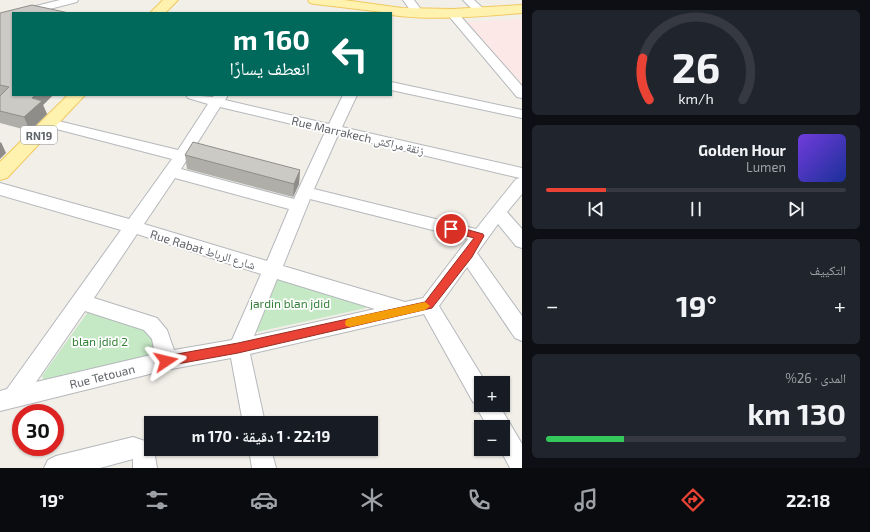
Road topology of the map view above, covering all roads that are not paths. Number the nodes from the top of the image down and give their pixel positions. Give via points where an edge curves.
1 (171, 0) edge
2 (315, 0) edge
3 (408, 0) edge
4 (468, 0) edge
5 (67, 5) edge
6 (522, 9) edge
7 (33, 10) junction
8 (480, 11) junction
9 (24, 12) edge
10 (45, 12) edge
11 (158, 12) edge
12 (387, 12) edge
13 (417, 12) junction
14 (452, 13) junction
15 (392, 86) edge
16 (522, 94) edge
17 (76, 96) edge
18 (202, 96) edge
19 (350, 96) edge
20 (220, 98) edge
21 (522, 114) edge
22 (50, 123) junction
23 (334, 129) junction
24 (203, 151) edge
25 (184, 152) junction
26 (171, 172) junction
27 (0, 173) edge
28 (522, 173) edge
29 (522, 183) edge
30 (302, 188) junction
31 (0, 189) edge
32 (498, 212) junction
33 (133, 227) junction
34 (480, 236) junction
35 (522, 242) edge
36 (468, 254) junction
37 (272, 271) junction
38 (82, 302) junction
39 (428, 305) junction
40 (406, 310) junction
41 (522, 332) edge
42 (238, 348) junction
43 (166, 361) junction
44 (474, 383) edge
45 (7, 399) edge
46 (253, 416) edge
47 (261, 456) edge
48 (56, 468) edge
49 (145, 468) edge
50 (264, 468) edge

1 - 11 main road
2 - 12 main road
3 - 13 street
4 - 8 street
5 - 7 street
6 - 8 main road
7 - 9 street
7 - 10 street
8 - 14 main road
12 - 13 main road
13 - 14 main road
14 - 16 street
15 - 21 street
17 - 22 main road, RN19
18 - 20 street, Rue Marrakech زنقة مراكش
19 - 23 street
20 - 23 street, Rue Marrakech زنقة مراكش
20 - 25 street
22 - 25 street
22 - 27 main road, RN19
23 - 28 street, Rue Marrakech زنقة مراكش
23 - 30 street
24 - 25 street
25 - 26 street
26 - 30 street
26 - 33 street
29 - 32 street
30 - 34 street
30 - 37 street
31 - 33 street, Rue Rabat شارع الرباط
32 - 34 street
32 - 35 street
33 - 37 street, Rue Rabat شارع الرباط
33 - 38 street
34 - 36 street
36 - 39 street
36 - 41 street
37 - 40 street, Rue Rabat شارع الرباط
37 - 42 street
38 - 43 street via 150,324 158,329
38 - 45 street
39 - 40 street, Rue Tetouan
39 - 44 street
40 - 42 street, Rue Tetouan
42 - 43 street, Rue Tetouan
42 - 46 street
43 - 45 street, Rue Tetouan
47 - 50 street
48 - 49 street via 133,448 140,450 144,456

